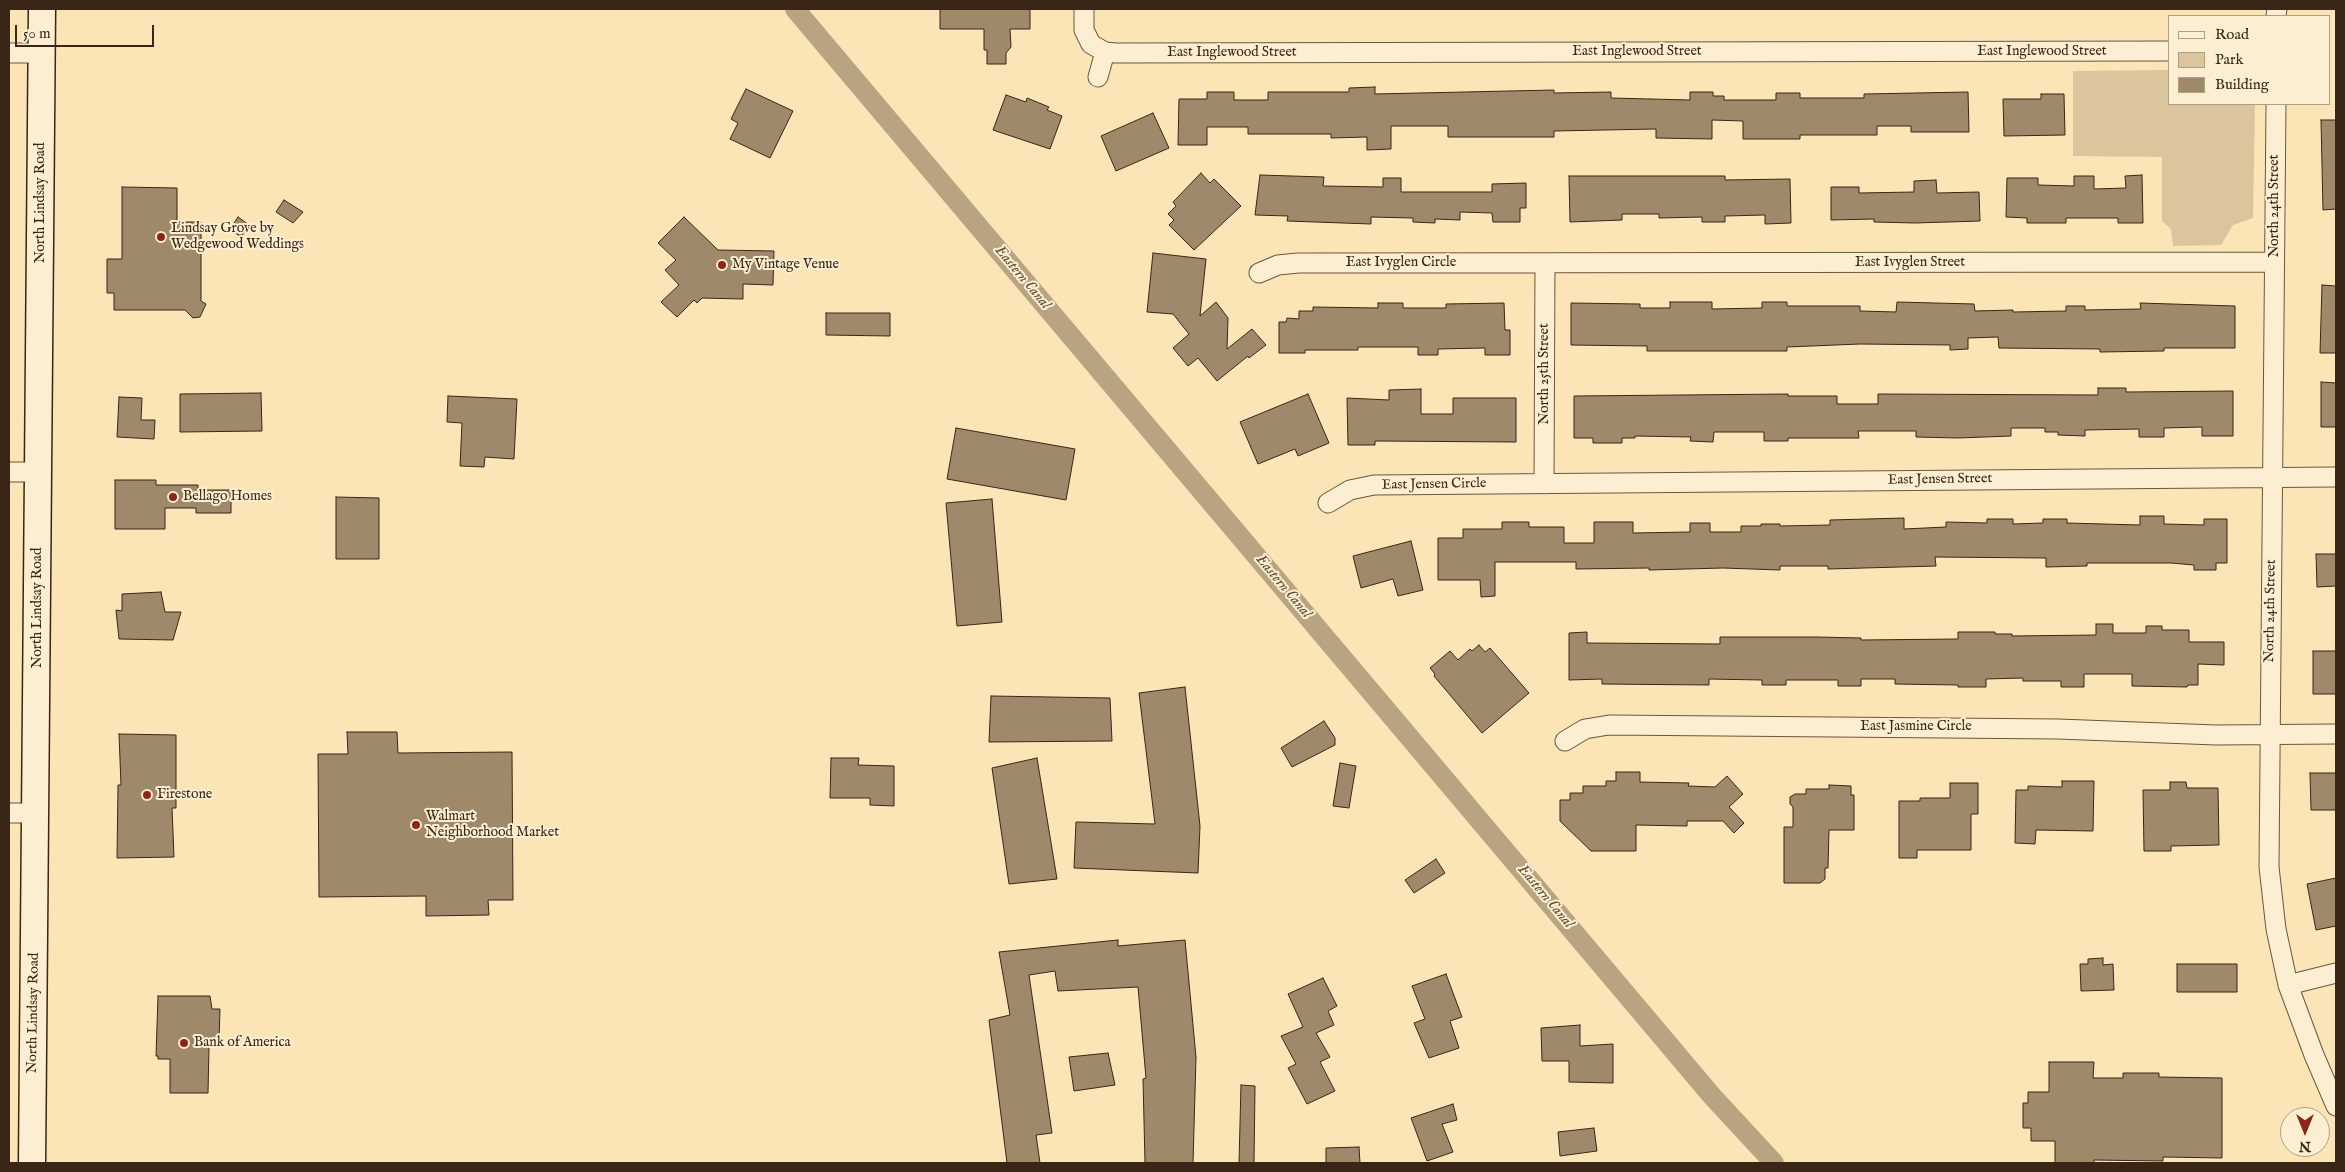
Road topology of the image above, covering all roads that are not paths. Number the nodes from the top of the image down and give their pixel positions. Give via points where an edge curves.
1 (42, 9) edge
2 (1084, 9) edge
3 (1098, 48) junction
4 (2168, 51) edge
5 (9, 53) edge
6 (42, 53) junction
7 (1098, 77) dead end
8 (2276, 105) edge
9 (2274, 262) junction
10 (1545, 264) junction
11 (1259, 273) dead end
12 (9, 472) edge
13 (39, 472) junction
14 (2272, 477) junction
15 (2336, 477) edge
16 (1544, 484) junction
17 (1328, 503) dead end
18 (2270, 734) junction
19 (2336, 734) edge
20 (1565, 741) dead end
21 (9, 813) edge
22 (36, 813) junction
23 (2336, 973) edge
24 (2288, 985) junction
25 (2336, 1106) edge
26 (32, 1163) edge

1 - 6 main road, North Lindsay Road
2 - 3 street via 1084,30
3 - 4 street, East Inglewood Street
3 - 7 street
5 - 6 street
6 - 13 main road, North Lindsay Road
8 - 9 street, North 24th Street
9 - 10 street, East Ivyglen Street
9 - 14 street, North 24th Street
10 - 11 street, East Ivyglen Circle via 1298,263 1278,265
10 - 16 street, North 25th Street
12 - 13 street
13 - 22 main road, North Lindsay Road
14 - 15 street, East Jensen Street
14 - 16 street, East Jensen Street
14 - 18 street, North 24th Street
16 - 17 street, East Jensen Circle via 1374,485 1350,490
18 - 19 street, East Jasmine Circle
18 - 20 street, East Jasmine Circle via 2058,728 1609,725 1585,729
18 - 24 street, North 24th Street via 2269,867 2276,929
21 - 22 street
22 - 26 main road, North Lindsay Road
23 - 24 street
24 - 25 street, North 24th Street

